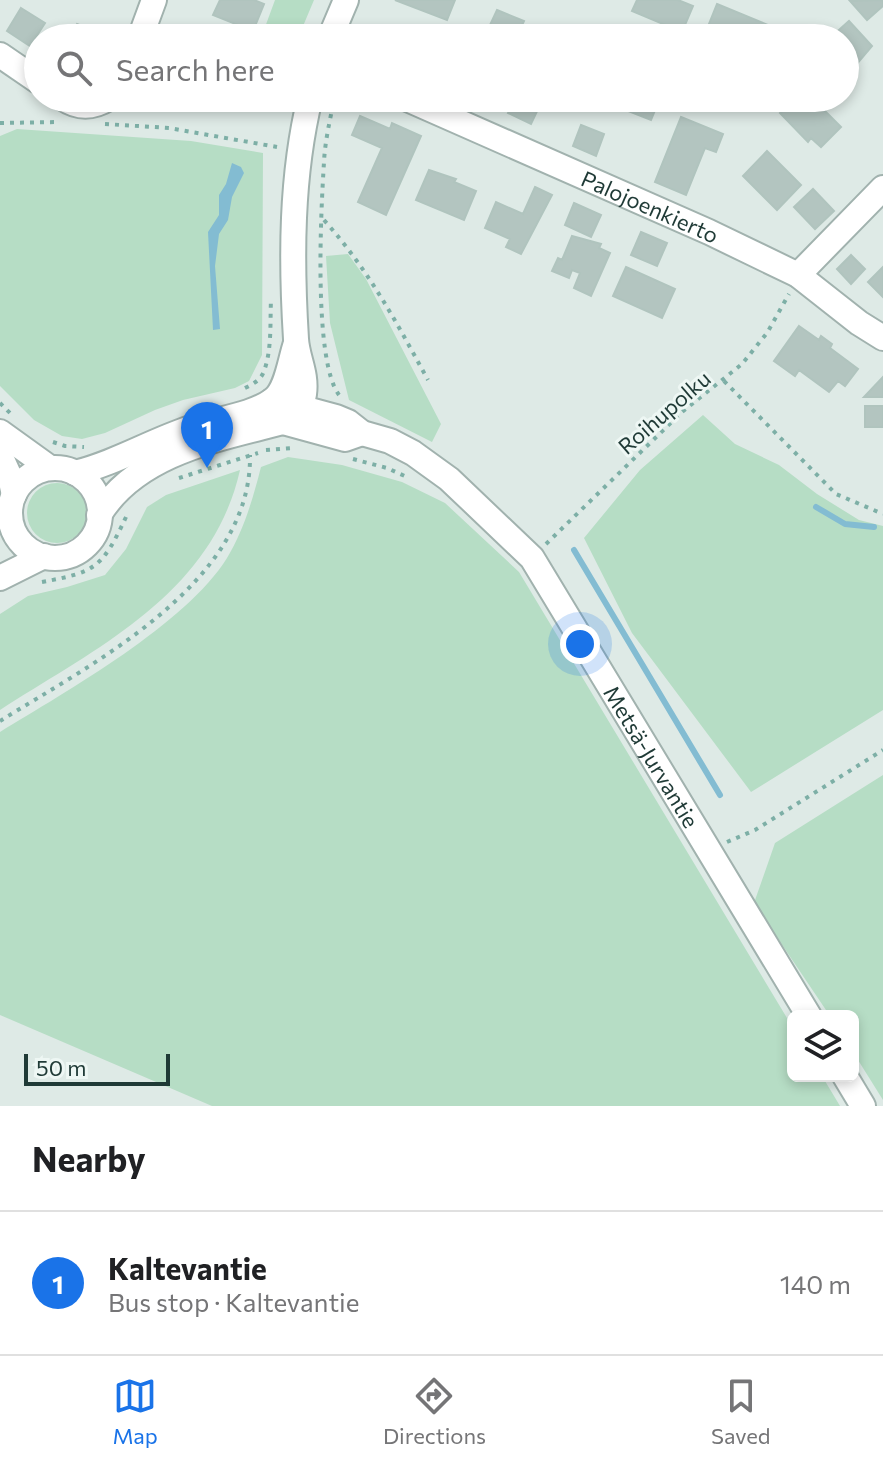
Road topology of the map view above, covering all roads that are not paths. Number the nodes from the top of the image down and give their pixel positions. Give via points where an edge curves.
1 (154, 0) edge
2 (346, 0) edge
3 (145, 24) edge
4 (336, 24) edge
5 (0, 55) edge
6 (24, 71) edge
7 (307, 112) edge
8 (437, 112) edge
9 (883, 188) edge
10 (798, 275) junction
11 (883, 338) edge
12 (285, 410) junction
13 (0, 432) edge
14 (0, 455) edge
15 (50, 468) junction
16 (75, 473) junction
17 (12, 506) junction
18 (99, 515) junction
19 (0, 544) edge
20 (44, 556) junction
21 (0, 578) edge
22 (805, 1010) edge
23 (849, 1082) edge
24 (863, 1106) edge

1 - 3 street
2 - 4 street
5 - 6 street
7 - 12 street via 294,214 296,343 284,385
8 - 10 street, Palojoenkierto
9 - 10 street
10 - 11 street, Palojoenkierto
12 - 16 street via 259,408
12 - 18 street via 135,474
12 - 22 street, Metsä-Jurvantie via 333,426 348,422 413,453 449,479 532,558
13 - 15 street
14 - 17 street via 10,477
15 - 16 street
15 - 17 street via 27,478
16 - 18 street via 93,490
17 - 19 street
17 - 20 street via 13,531 21,543
18 - 20 street via 91,540 81,549 57,558
20 - 21 street
23 - 24 street

